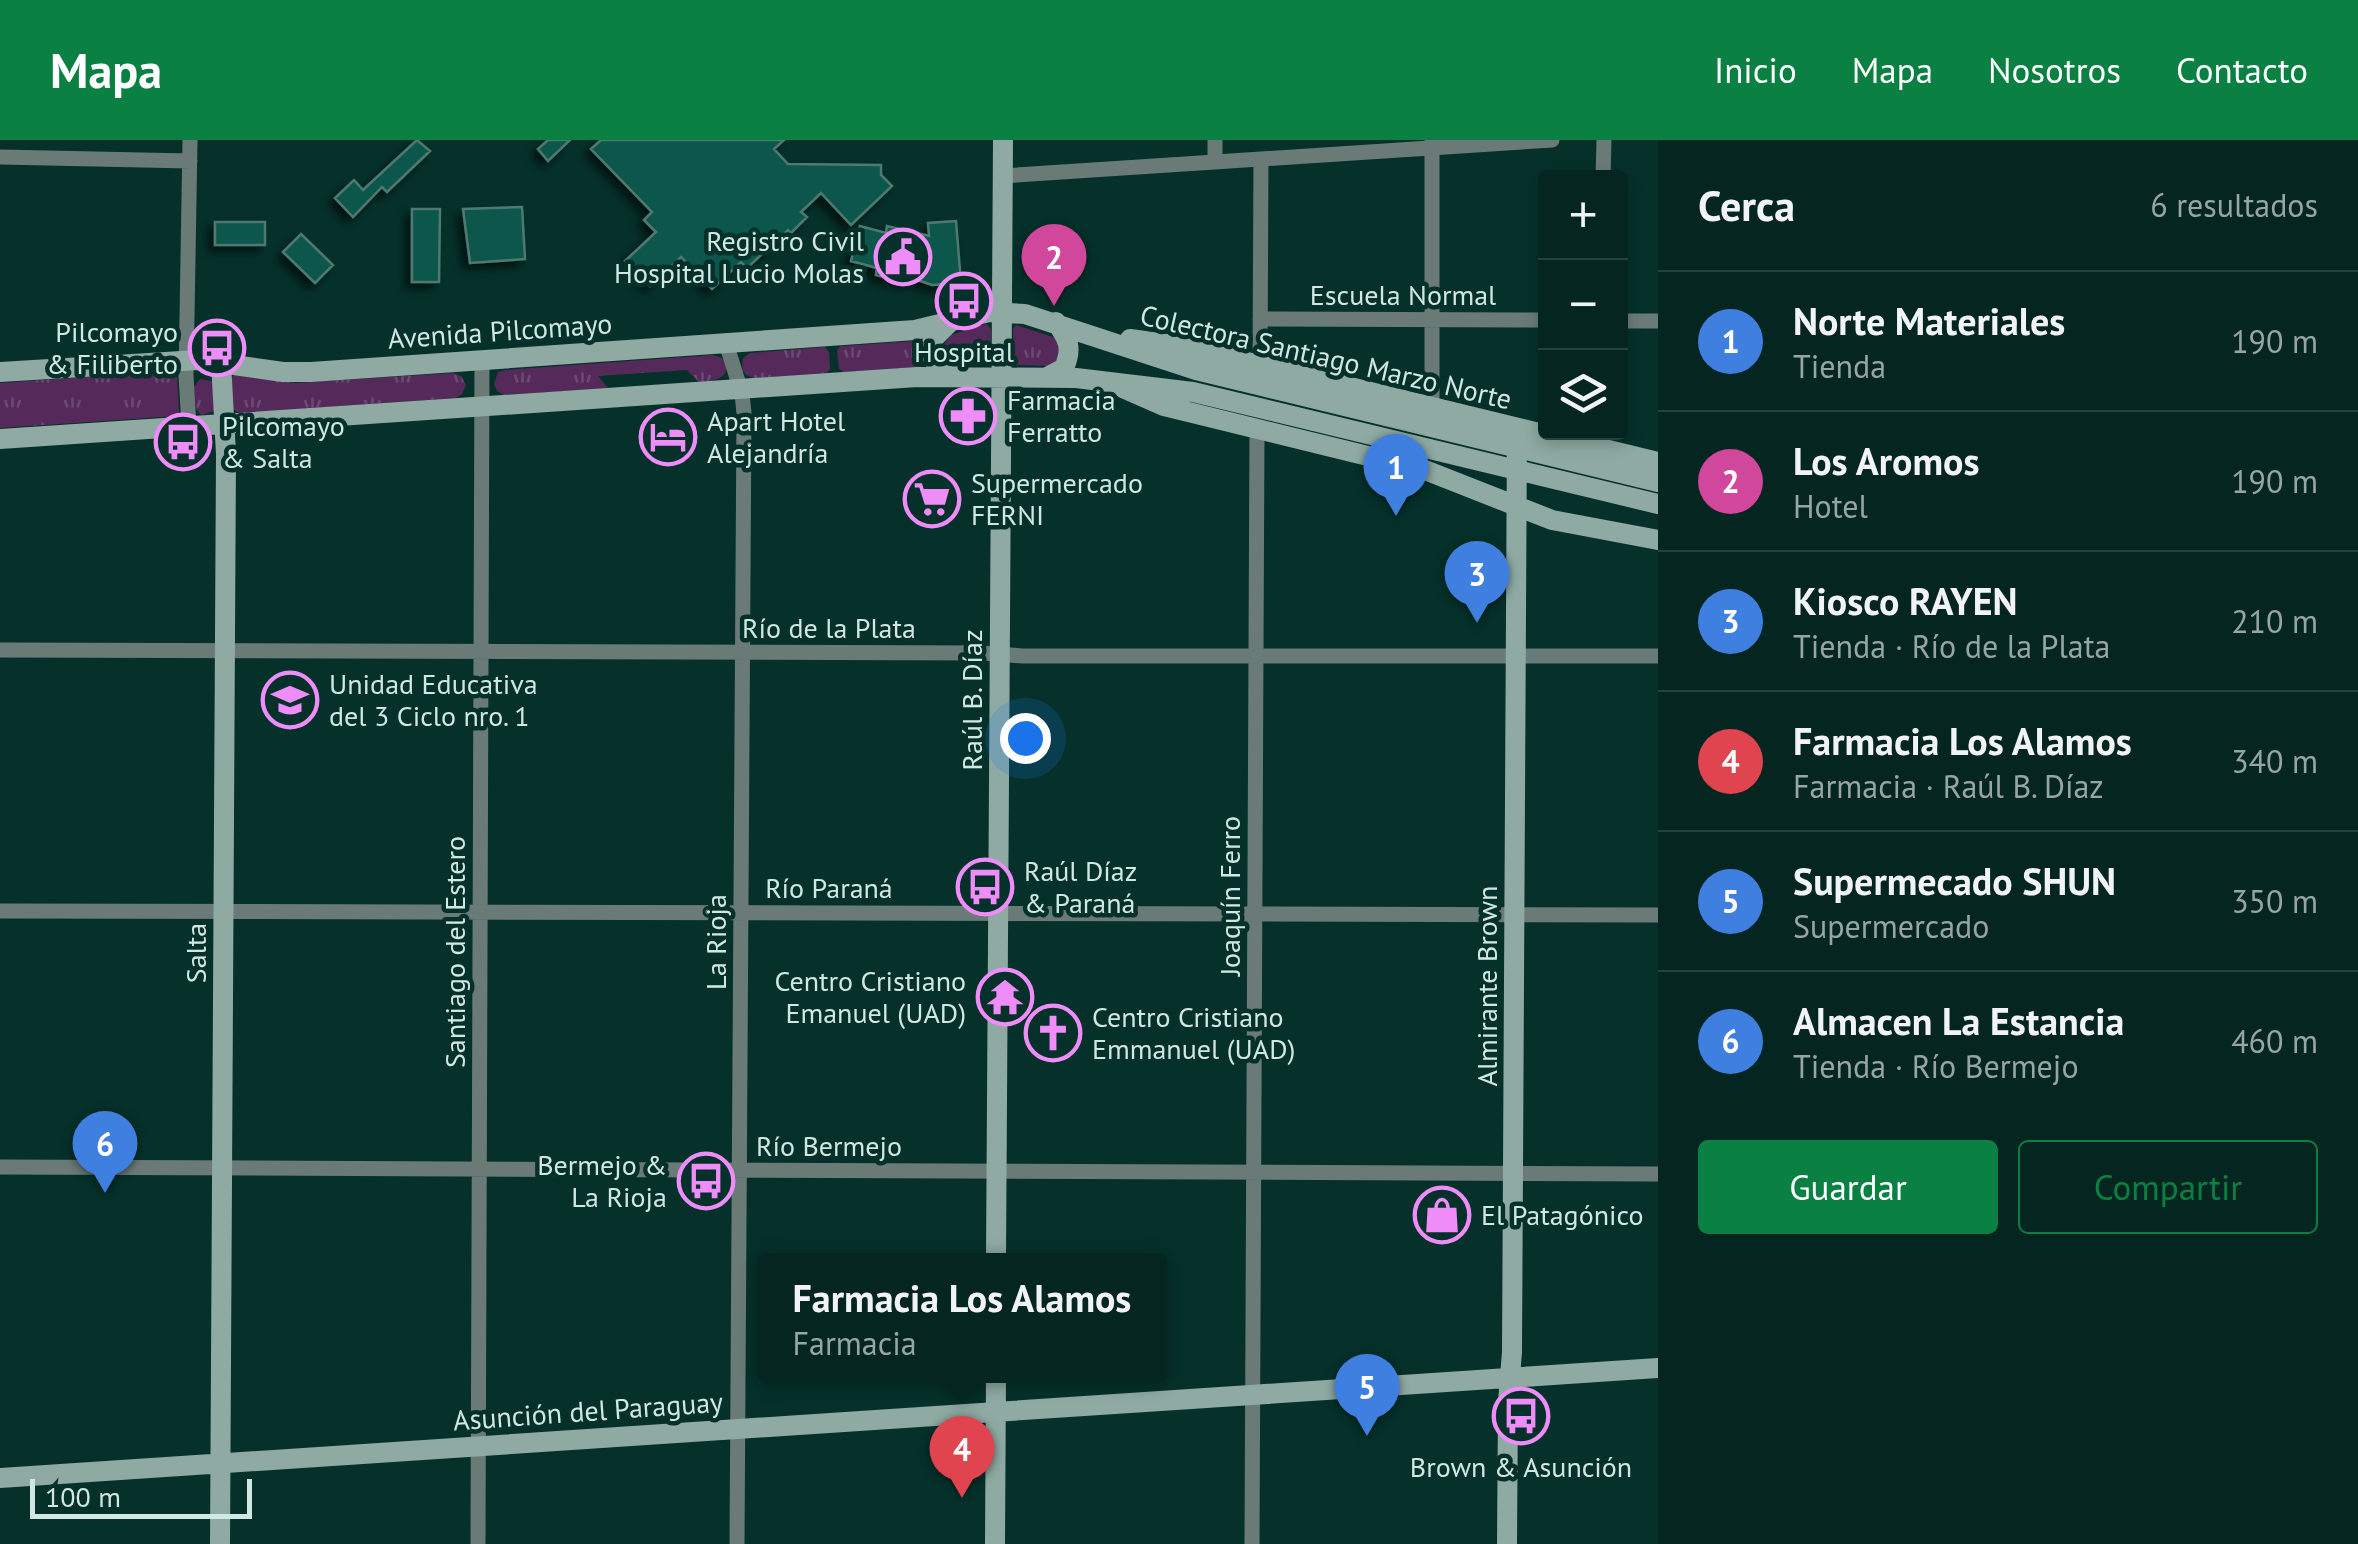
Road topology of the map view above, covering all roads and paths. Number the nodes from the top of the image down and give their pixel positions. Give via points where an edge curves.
1 (190, 140) edge
2 (1003, 140) edge
3 (1215, 140) edge
4 (1552, 140) edge
5 (1604, 140) edge
6 (1432, 144) edge
7 (0, 157) edge
8 (1261, 159) junction
9 (190, 160) junction
10 (1215, 162) junction
11 (1603, 170) edge
12 (1002, 176) junction
13 (1002, 311) junction
14 (1260, 319) junction
15 (1432, 320) junction
16 (1538, 320) edge
17 (1628, 321) edge
18 (1658, 321) edge
19 (1056, 322) junction
20 (950, 323) junction
21 (1098, 336) junction
22 (726, 343) junction
23 (187, 360) junction
24 (482, 360) junction
25 (221, 362) junction
26 (1260, 365) junction
27 (0, 372) edge
28 (957, 376) junction
29 (1002, 376) junction
30 (1047, 377) junction
31 (1108, 381) junction
32 (740, 388) junction
33 (482, 406) junction
34 (1432, 407) junction
35 (225, 424) junction
36 (189, 426) junction
37 (1257, 428) junction
38 (1517, 438) junction
39 (0, 439) edge
40 (1538, 439) edge
41 (1600, 440) edge
42 (1658, 462) edge
43 (1517, 470) junction
44 (1658, 482) edge
45 (1658, 504) edge
46 (1517, 507) junction
47 (1658, 540) edge
48 (0, 650) edge
49 (225, 652) junction
50 (481, 653) junction
51 (742, 653) junction
52 (1000, 654) junction
53 (1256, 656) junction
54 (1516, 656) junction
55 (1658, 656) edge
56 (0, 910) edge
57 (223, 911) junction
58 (480, 912) junction
59 (741, 912) junction
60 (998, 913) junction
61 (1255, 914) junction
62 (1514, 914) junction
63 (1658, 915) edge
64 (0, 1167) edge
65 (222, 1168) junction
66 (479, 1169) junction
67 (740, 1170) junction
68 (997, 1171) junction
69 (1254, 1172) junction
70 (1513, 1174) junction
71 (1658, 1174) edge
72 (996, 1253) edge
73 (1658, 1368) edge
74 (1510, 1378) junction
75 (996, 1383) edge
76 (1252, 1395) junction
77 (996, 1412) junction
78 (738, 1428) junction
79 (478, 1446) junction
80 (220, 1464) junction
81 (0, 1478) edge
82 (220, 1544) edge
83 (478, 1544) edge
84 (737, 1544) edge
85 (995, 1544) edge
86 (1252, 1544) edge
87 (1507, 1544) edge

1 - 9 street
2 - 12 main road, Raúl B. Díaz
3 - 10 street
4 - 6 street
5 - 11 street
6 - 8 street
6 - 15 street
7 - 9 street
8 - 10 street
8 - 14 street
9 - 23 street
10 - 12 street
12 - 13 main road, Raúl B. Díaz
13 - 19 main road
13 - 20 main road, Avenida Pilcomayo
13 - 29 main road, Raúl B. Díaz
14 - 15 street, Escuela Normal
14 - 26 street
15 - 16 street, Escuela Normal
15 - 34 street
17 - 18 street
19 - 21 main road
19 - 30 main road via 1070,342 1069,356 1064,368
20 - 22 main road, Avenida Pilcomayo
20 - 28 main road via 933,338 930,352 938,369
21 - 26 main road, Colectora Santiago Marzo Norte via 1174,344
21 - 38 main road via 1196,370
22 - 24 main road, Avenida Pilcomayo
22 - 32 street, La Rioja
23 - 25 main road, Avenida Pilcomayo
23 - 27 main road, Avenida Pilcomayo
23 - 36 street
24 - 25 main road, Avenida Pilcomayo via 302,373
24 - 33 street, Santiago del Estero
25 - 35 main road, Salta
26 - 34 main road, Colectora Santiago Marzo Norte
28 - 29 main road
28 - 32 main road
29 - 30 main road
29 - 52 main road, Raúl B. Díaz
30 - 31 main road
31 - 37 main road via 1158,404
31 - 43 main road via 1206,394
32 - 33 main road
32 - 51 street, La Rioja
33 - 35 main road
33 - 50 street, Santiago del Estero
34 - 38 main road, Colectora Santiago Marzo Norte
35 - 36 main road
35 - 49 main road, Salta
36 - 39 main road
37 - 46 main road via 1425,470
37 - 53 street, Joaquín Ferro
38 - 40 main road, Colectora Santiago Marzo Norte
38 - 43 main road, Almirante Brown
38 - 44 main road
41 - 42 main road, Colectora Santiago Marzo Norte
43 - 45 main road
43 - 46 main road, Almirante Brown
46 - 47 main road
46 - 54 main road, Almirante Brown
48 - 49 street, Río de la Plata
49 - 50 street, Río de la Plata
49 - 57 main road, Salta
50 - 51 street, Río de la Plata
50 - 58 street, Santiago del Estero
51 - 52 street, Río de la Plata
51 - 59 street, La Rioja
52 - 53 street, Río de la Plata
52 - 60 main road, Raúl B. Díaz
53 - 54 street, Río de la Plata
53 - 61 street, Joaquín Ferro
54 - 55 street, Río de la Plata
54 - 62 main road, Almirante Brown
56 - 57 street, Río Paraná
57 - 58 street, Río Paraná
57 - 65 main road, Salta
58 - 59 street, Río Paraná
58 - 66 street, Santiago del Estero
59 - 60 street, Río Paraná
59 - 67 street, La Rioja
60 - 61 street, Río Paraná
60 - 68 main road, Raúl B. Díaz
61 - 62 street, Río Paraná
61 - 69 street, Joaquín Ferro
62 - 63 street, Río Paraná
62 - 70 main road, Almirante Brown
64 - 65 street, Río Bermejo
65 - 66 street, Río Bermejo
65 - 80 main road, Salta
66 - 67 street, Río Bermejo
66 - 79 street, Santiago del Estero
67 - 68 street, Río Bermejo
67 - 78 street, La Rioja
68 - 69 street, Río Bermejo
68 - 72 main road, Raúl B. Díaz
69 - 70 street, Río Bermejo
69 - 76 street, Joaquín Ferro
70 - 71 street, Río Bermejo
70 - 74 main road, Almirante Brown
73 - 74 main road, Asunción del Paraguay
74 - 76 main road, Asunción del Paraguay
74 - 87 main road, Almirante Brown
75 - 77 main road
76 - 77 main road, Asunción del Paraguay
76 - 86 street, Joaquín Ferro
77 - 78 main road, Asunción del Paraguay
77 - 85 main road
78 - 79 main road, Asunción del Paraguay
78 - 84 street, La Rioja
79 - 80 main road, Asunción del Paraguay
79 - 83 street, Santiago del Estero
80 - 81 main road, Asunción del Paraguay
80 - 82 main road, Salta

